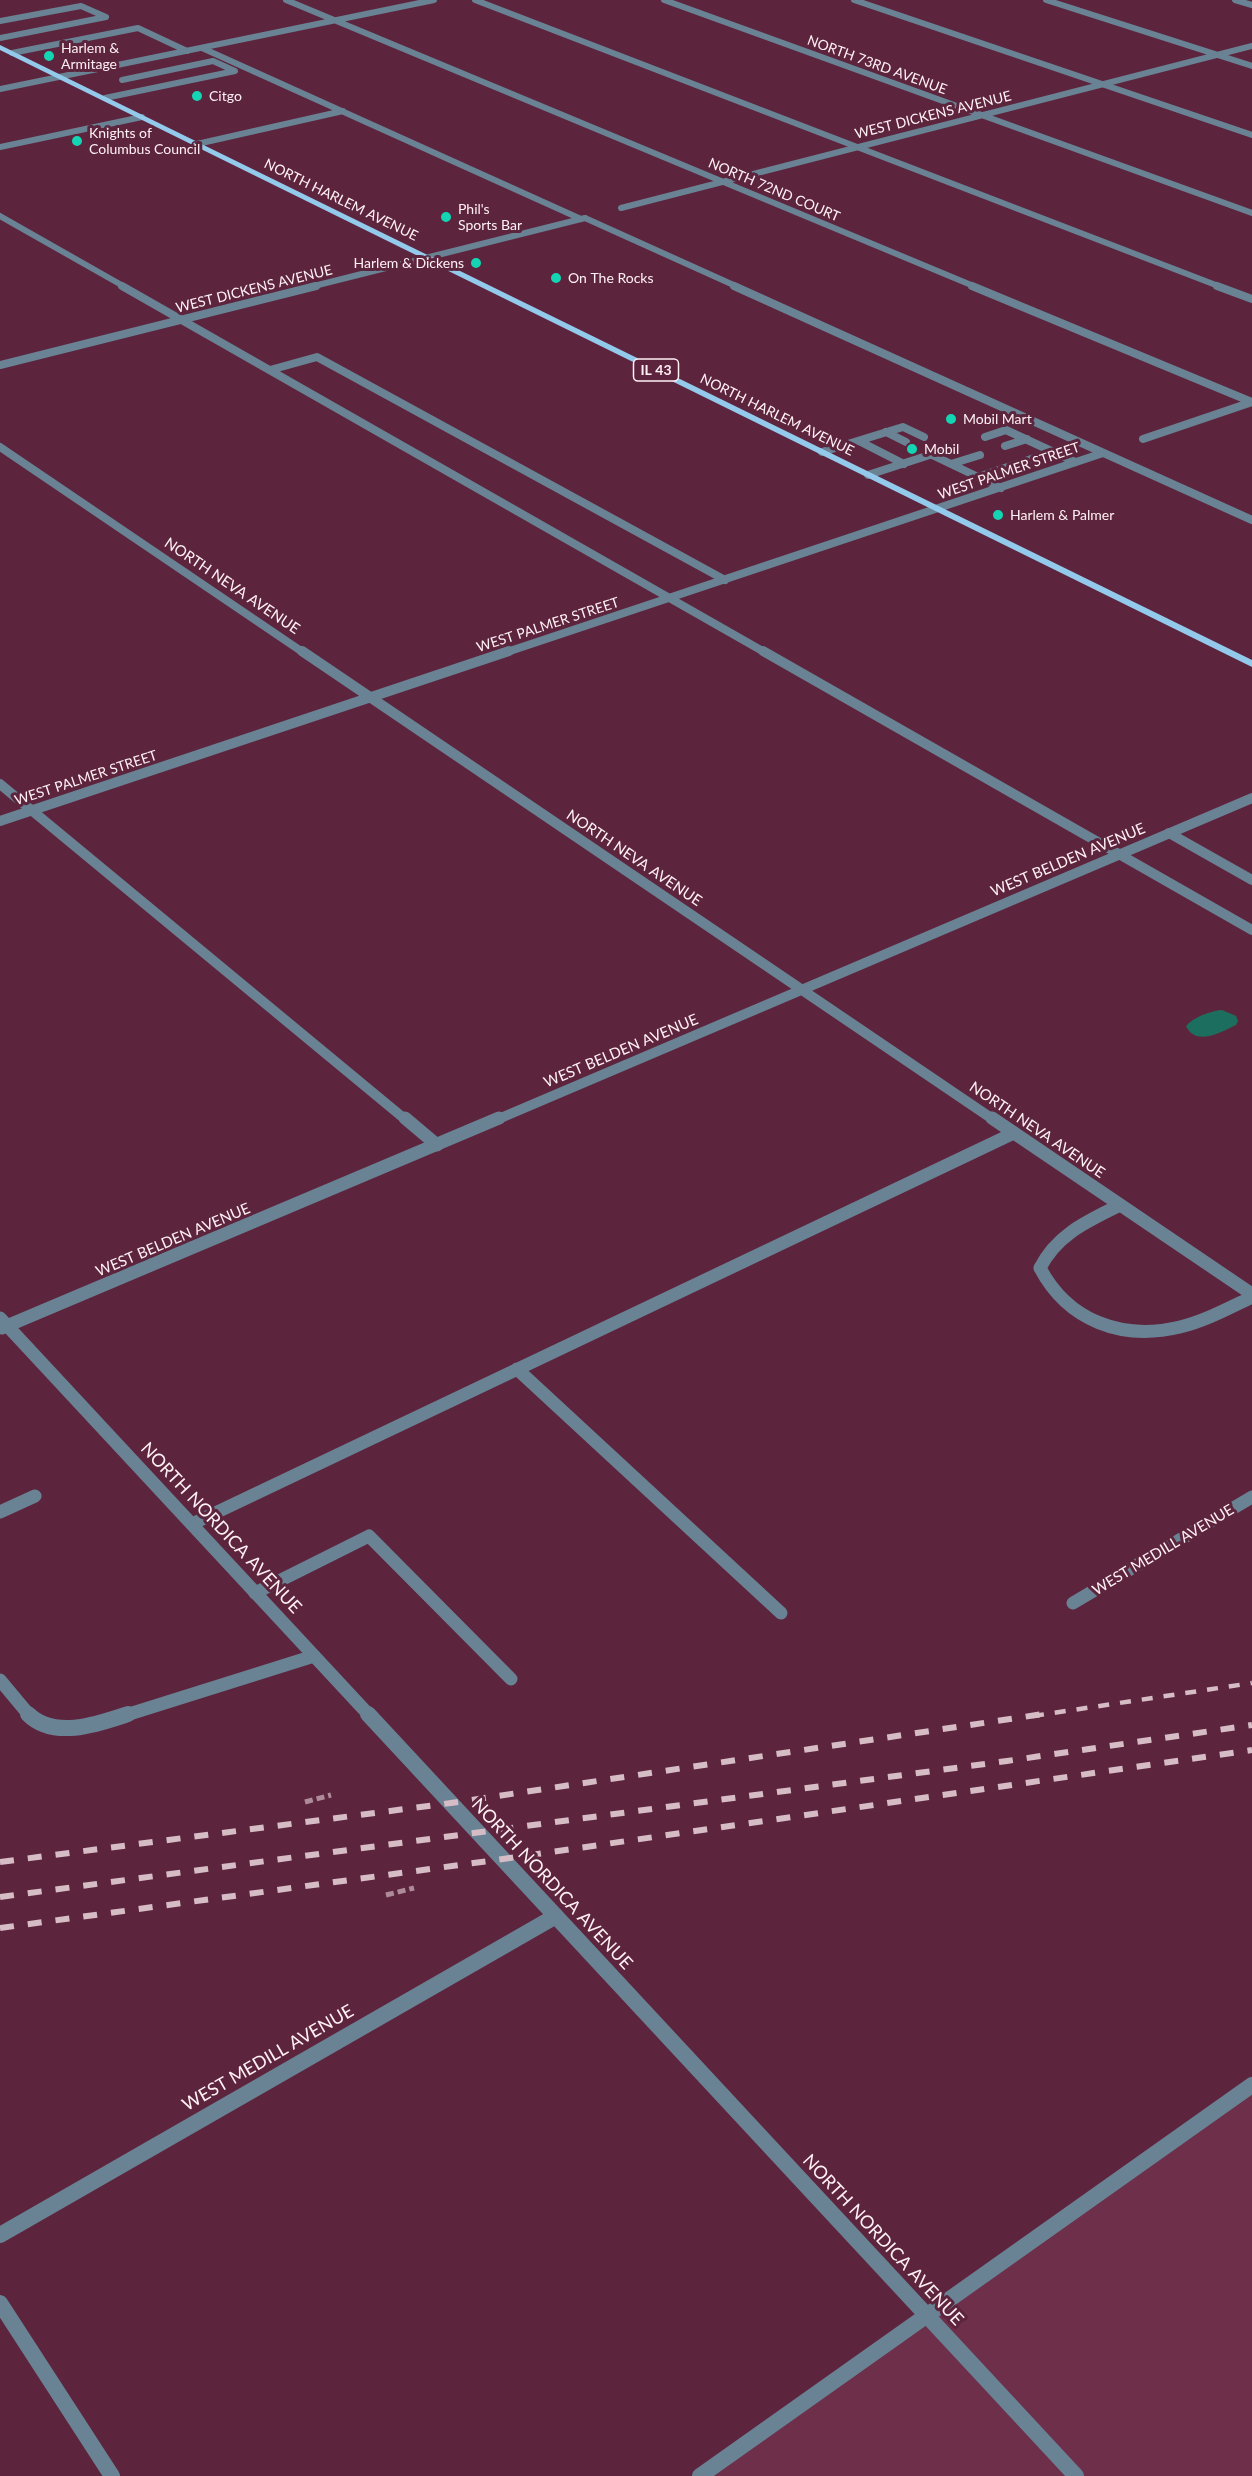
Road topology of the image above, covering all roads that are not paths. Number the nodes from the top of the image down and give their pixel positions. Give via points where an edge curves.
1 (69, 0) edge
2 (286, 0) edge
3 (434, 0) edge
4 (475, 0) edge
5 (664, 0) edge
6 (854, 0) edge
7 (1046, 0) edge
8 (1235, 0) edge
9 (1252, 5) edge
10 (81, 6) junction
11 (335, 20) junction
12 (0, 21) edge
13 (0, 38) edge
14 (1252, 46) edge
15 (0, 47) edge
16 (202, 48) junction
17 (187, 51) junction
18 (12, 53) junction
19 (1217, 55) junction
20 (142, 60) junction
21 (1252, 66) edge
22 (165, 71) junction
23 (61, 77) junction
24 (1102, 85) junction
25 (0, 89) edge
26 (143, 90) junction
27 (105, 98) junction
28 (343, 111) junction
29 (137, 115) junction
30 (982, 115) junction
31 (1252, 135) edge
32 (0, 140) edge
33 (198, 144) junction
34 (0, 147) edge
35 (858, 147) junction
36 (723, 182) junction
37 (621, 208) dead end
38 (1252, 213) edge
39 (0, 216) edge
40 (583, 219) junction
41 (428, 258) junction
42 (1252, 298) edge
43 (182, 320) junction
44 (0, 365) edge
45 (270, 370) junction
46 (1252, 402) edge
47 (886, 432) junction
48 (924, 437) dead end
49 (985, 437) dead end
50 (1143, 439) dead end
51 (1026, 440) junction
52 (859, 441) junction
53 (906, 442) dead end
54 (1005, 446) dead end
55 (0, 447) edge
56 (948, 448) dead end
57 (822, 452) junction
58 (1052, 452) junction
59 (1103, 453) junction
60 (929, 454) junction
61 (980, 455) dead end
62 (1075, 462) junction
63 (904, 464) junction
64 (951, 464) junction
65 (868, 475) junction
66 (978, 477) junction
67 (1001, 488) junction
68 (938, 509) junction
69 (1252, 520) edge
70 (725, 580) junction
71 (670, 598) junction
72 (1252, 664) edge
73 (371, 698) junction
74 (0, 784) edge
75 (1252, 798) edge
76 (32, 810) junction
77 (0, 821) edge
78 (1169, 833) junction
79 (1120, 854) junction
80 (1252, 880) edge
81 (1252, 930) edge
82 (803, 990) junction
83 (1014, 1132) junction
84 (436, 1145) junction
85 (1120, 1204) junction
86 (1252, 1295) edge
87 (2, 1324) edge
88 (517, 1369) junction
89 (35, 1496) dead end
90 (1252, 1497) edge
91 (0, 1512) edge
92 (192, 1524) junction
93 (255, 1593) junction
94 (1073, 1603) dead end
95 (780, 1613) dead end
96 (314, 1656) junction
97 (511, 1679) dead end
98 (0, 1680) edge
99 (556, 1916) junction
100 (1252, 2085) edge
101 (0, 2235) edge
102 (0, 2303) edge
103 (927, 2316) junction
104 (112, 2476) edge
105 (700, 2476) edge
106 (1076, 2476) edge

1 - 10 street
2 - 11 street, NORTH 72ND COURT
3 - 11 street
4 - 35 street
5 - 30 street, NORTH 73RD AVENUE
6 - 24 street
7 - 19 street
8 - 9 street
10 - 12 street
10 - 13 street via 106,17
11 - 16 street
11 - 36 street, NORTH 72ND COURT
14 - 19 street, WEST DICKENS AVENUE
15 - 18 main road, NORTH HARLEM AVENUE / IL 43
16 - 17 street
16 - 28 street
17 - 18 street via 138,28
17 - 20 street
18 - 23 main road, NORTH HARLEM AVENUE / IL 43
19 - 21 street
19 - 24 street, WEST DICKENS AVENUE
20 - 22 street
20 - 23 street
22 - 26 street via 122,80
22 - 26 street via 213,61 235,70
23 - 25 street
23 - 27 main road, NORTH HARLEM AVENUE / IL 43
24 - 30 street, WEST DICKENS AVENUE
24 - 31 street
26 - 27 street
27 - 29 main road, NORTH HARLEM AVENUE / IL 43
28 - 33 street
28 - 40 street
29 - 32 street
29 - 33 main road, NORTH HARLEM AVENUE / IL 43
29 - 34 street
30 - 35 street, WEST DICKENS AVENUE
30 - 38 street, NORTH 73RD AVENUE
33 - 41 main road, NORTH HARLEM AVENUE / IL 43
35 - 36 street, WEST DICKENS AVENUE
35 - 42 street
36 - 37 street, WEST DICKENS AVENUE
36 - 46 street, NORTH 72ND COURT
39 - 43 street
40 - 41 street, WEST DICKENS AVENUE
40 - 59 street
41 - 43 street, WEST DICKENS AVENUE
41 - 57 main road, NORTH HARLEM AVENUE / IL 43
43 - 44 street, WEST DICKENS AVENUE
43 - 45 street
45 - 70 street via 317,357
45 - 71 street
46 - 50 street
47 - 48 street via 903,427
47 - 52 street
47 - 53 street
49 - 51 street via 1006,430
51 - 54 street
51 - 58 street
52 - 57 street
52 - 63 street
55 - 73 street, NORTH NEVA AVENUE
56 - 60 street
57 - 65 main road, NORTH HARLEM AVENUE / IL 43
58 - 62 street
58 - 66 street
59 - 62 street, WEST PALMER STREET
59 - 69 street
60 - 63 street
60 - 64 street
61 - 64 street
62 - 67 street, WEST PALMER STREET
63 - 65 street
64 - 66 street
65 - 68 main road, NORTH HARLEM AVENUE / IL 43
66 - 67 street
67 - 68 street, WEST PALMER STREET
68 - 70 street, WEST PALMER STREET
68 - 72 main road, NORTH HARLEM AVENUE / IL 43
70 - 71 street, WEST PALMER STREET
71 - 73 street, WEST PALMER STREET
71 - 79 street
73 - 76 street, WEST PALMER STREET
73 - 82 street, NORTH NEVA AVENUE
74 - 76 street
75 - 78 street, WEST BELDEN AVENUE
76 - 77 street, WEST PALMER STREET
76 - 84 street
78 - 79 street, WEST BELDEN AVENUE
78 - 80 street
79 - 81 street
79 - 82 street, WEST BELDEN AVENUE
82 - 83 street, NORTH NEVA AVENUE
82 - 84 street, WEST BELDEN AVENUE
83 - 85 street, NORTH NEVA AVENUE
83 - 88 street
84 - 87 street, WEST BELDEN AVENUE
85 - 86 street, NORTH NEVA AVENUE
85 - 86 street via 1052,1245 1040,1268 1061,1300 1081,1315 1105,1325 1154,1331 1179,1328
87 - 92 street, NORTH NORDICA AVENUE
88 - 92 street
88 - 95 street
89 - 91 street
90 - 94 street, WEST MEDILL AVENUE
92 - 93 street, NORTH NORDICA AVENUE
93 - 96 street, NORTH NORDICA AVENUE
93 - 97 street via 369,1536
96 - 98 street via 97,1724 62,1730 42,1727 30,1718
96 - 99 street, NORTH NORDICA AVENUE
99 - 101 street, WEST MEDILL AVENUE
99 - 103 street, NORTH NORDICA AVENUE
100 - 103 street
102 - 104 street
103 - 105 street
103 - 106 street, NORTH NORDICA AVENUE

